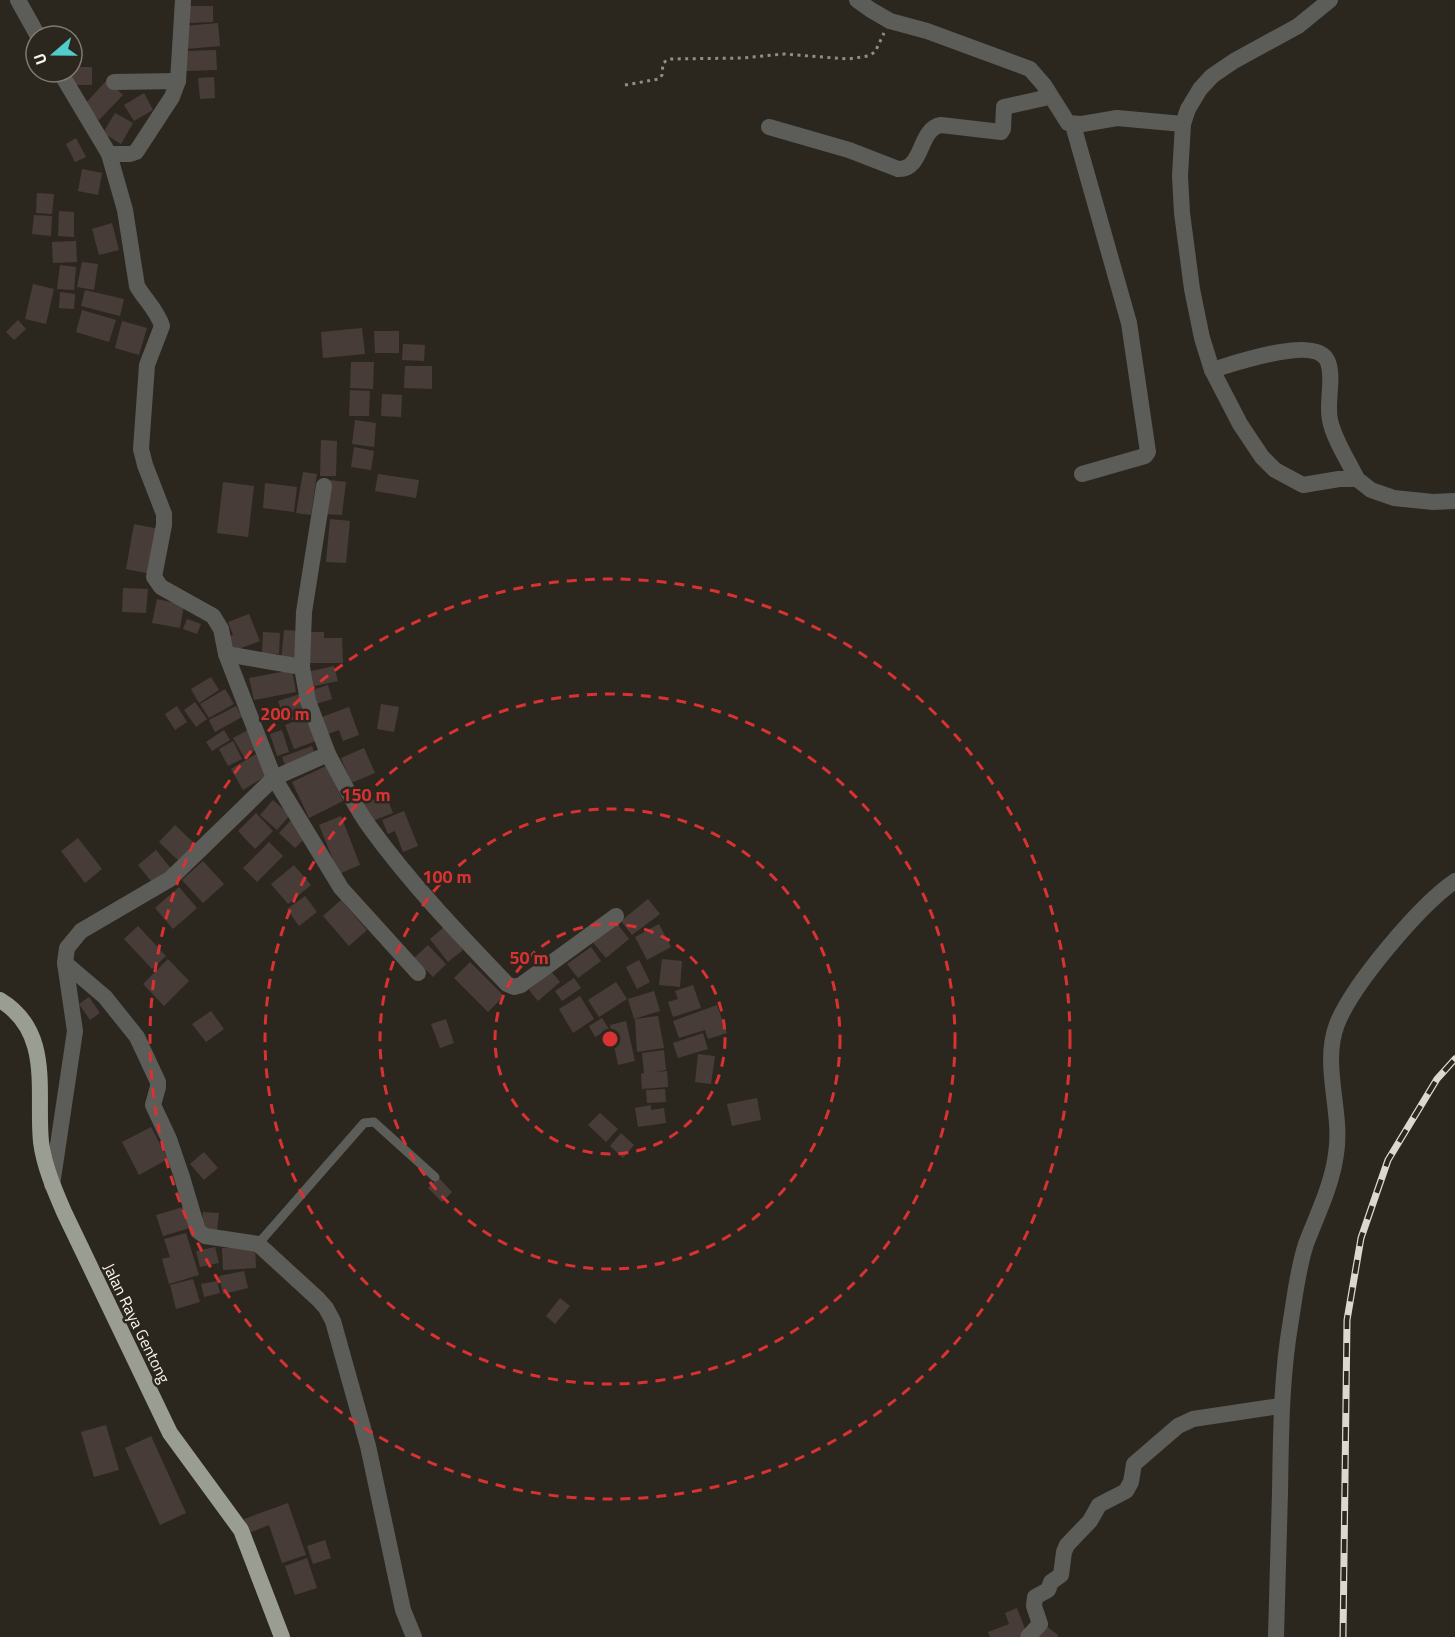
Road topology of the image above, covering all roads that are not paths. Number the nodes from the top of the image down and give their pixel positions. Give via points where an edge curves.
1 (18, 0) edge
2 (183, 0) edge
3 (857, 0) edge
4 (1330, 0) edge
5 (31, 24) edge
6 (178, 81) junction
7 (114, 82) dead end
8 (67, 84) edge
9 (1049, 97) junction
10 (1183, 124) junction
11 (1073, 125) junction
12 (769, 127) dead end
13 (109, 154) junction
14 (1212, 370) junction
15 (1082, 474) dead end
16 (1357, 479) junction
17 (324, 486) dead end
18 (1455, 501) edge
19 (226, 654) junction
20 (302, 667) junction
21 (328, 754) junction
22 (274, 778) junction
23 (1455, 881) edge
24 (616, 916) dead end
25 (65, 963) junction
26 (418, 973) dead end
27 (6, 1003) edge
28 (435, 1177) dead end
29 (52, 1185) junction
30 (258, 1244) junction
31 (1280, 1406) junction
32 (282, 1637) edge
33 (414, 1637) edge
34 (1028, 1637) edge
35 (1276, 1637) edge

1 - 5 street
2 - 6 street
3 - 9 street via 890,21 1020,63 1038,77
4 - 10 street via 1298,26 1212,76 1200,89
6 - 7 street
6 - 13 street via 136,152
8 - 13 street
9 - 11 street via 1064,120
9 - 12 street via 1004,107 1001,132 935,126 913,163 904,169
10 - 11 street via 1117,118
10 - 14 street via 1182,213 1196,316
11 - 15 street via 1130,323 1148,452
13 - 19 street via 125,210 137,286 158,313 162,326 147,365 141,449 164,514 154,577 161,587 213,616 221,629
14 - 16 street via 1250,441 1275,470 1303,485
14 - 16 street via 1279,351 1323,354 1330,368 1329,419
16 - 18 street via 1371,490 1394,498
17 - 20 street via 304,612
19 - 20 street
19 - 22 street
20 - 21 street via 308,701
21 - 22 street
21 - 24 street via 367,825 445,919 507,984 521,985
22 - 25 street via 170,879 81,931 67,948
22 - 26 street via 341,888
23 - 31 street via 1377,961 1337,1024 1331,1068 1338,1120 1336,1157 1304,1255 1290,1322
25 - 29 street via 75,1031
25 - 30 street via 105,997 137,1037 157,1078 159,1087 153,1105 169,1139 198,1231 205,1236
27 - 29 highway, Jalan Raya Gentong via 25,1025 37,1050 41,1144
28 - 30 lane via 374,1122 364,1123
29 - 32 highway, Jalan Raya Gentong via 170,1433 241,1530
30 - 33 street via 318,1299 333,1321 368,1446 403,1610
31 - 34 street via 1185,1421 1135,1462 1126,1491 1099,1505 1064,1549 1061,1575 1035,1598 1040,1624
31 - 35 street

